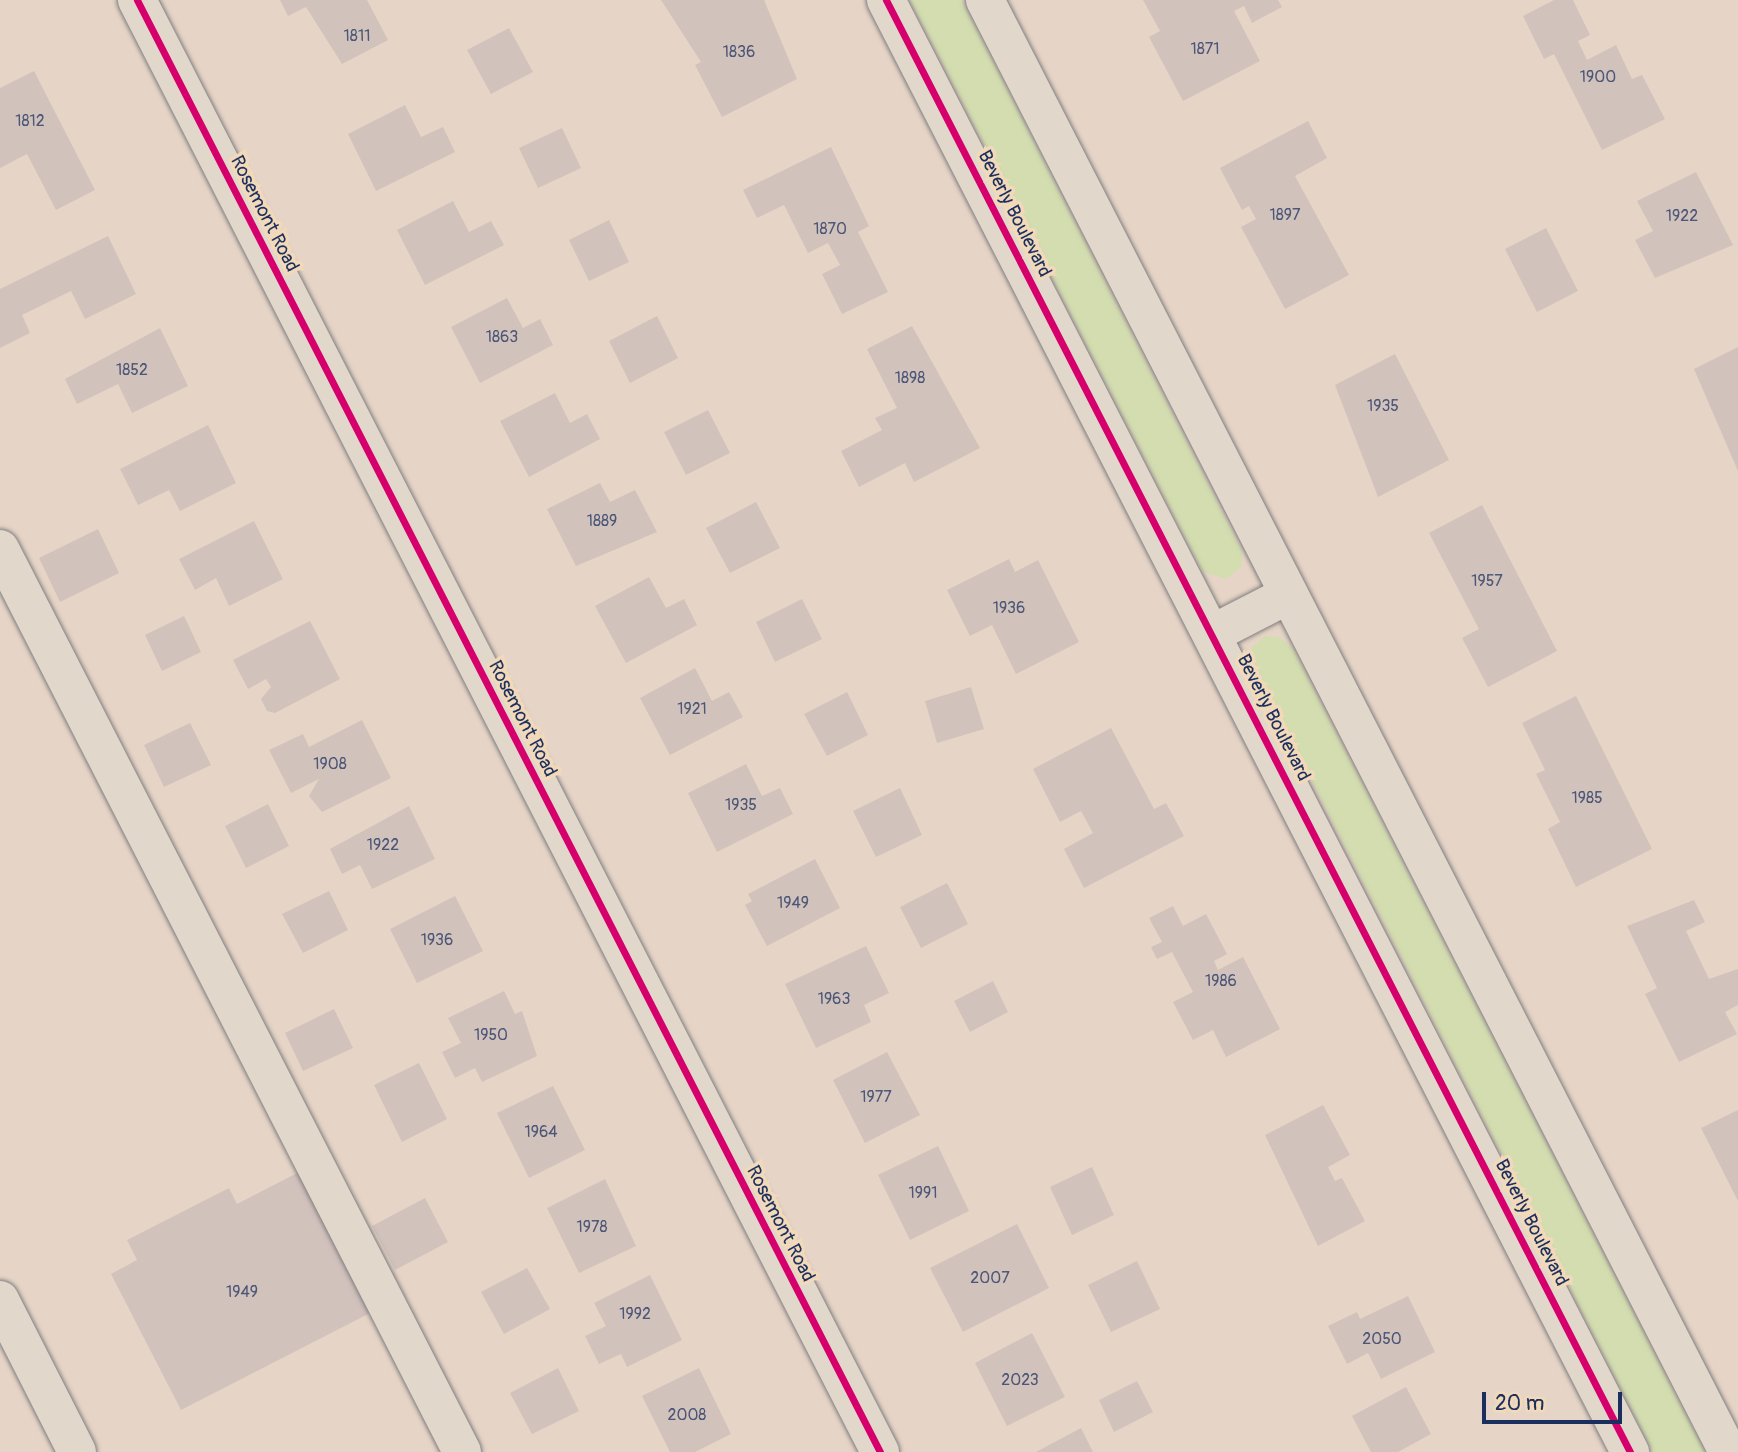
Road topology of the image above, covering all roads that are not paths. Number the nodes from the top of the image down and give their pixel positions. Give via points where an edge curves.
1 (137, 0) edge
2 (886, 0) edge
3 (985, 0) edge
4 (0, 549) edge
5 (1288, 595) junction
6 (1212, 634) junction
7 (0, 1300) edge
8 (77, 1452) edge
9 (462, 1452) edge
10 (880, 1452) edge
11 (1630, 1452) edge
12 (1728, 1452) edge

1 - 10 street, Rosemont Road
2 - 6 street, Beverly Boulevard
3 - 5 street
4 - 9 street
5 - 6 street
5 - 12 street
6 - 11 street, Beverly Boulevard
7 - 8 street

